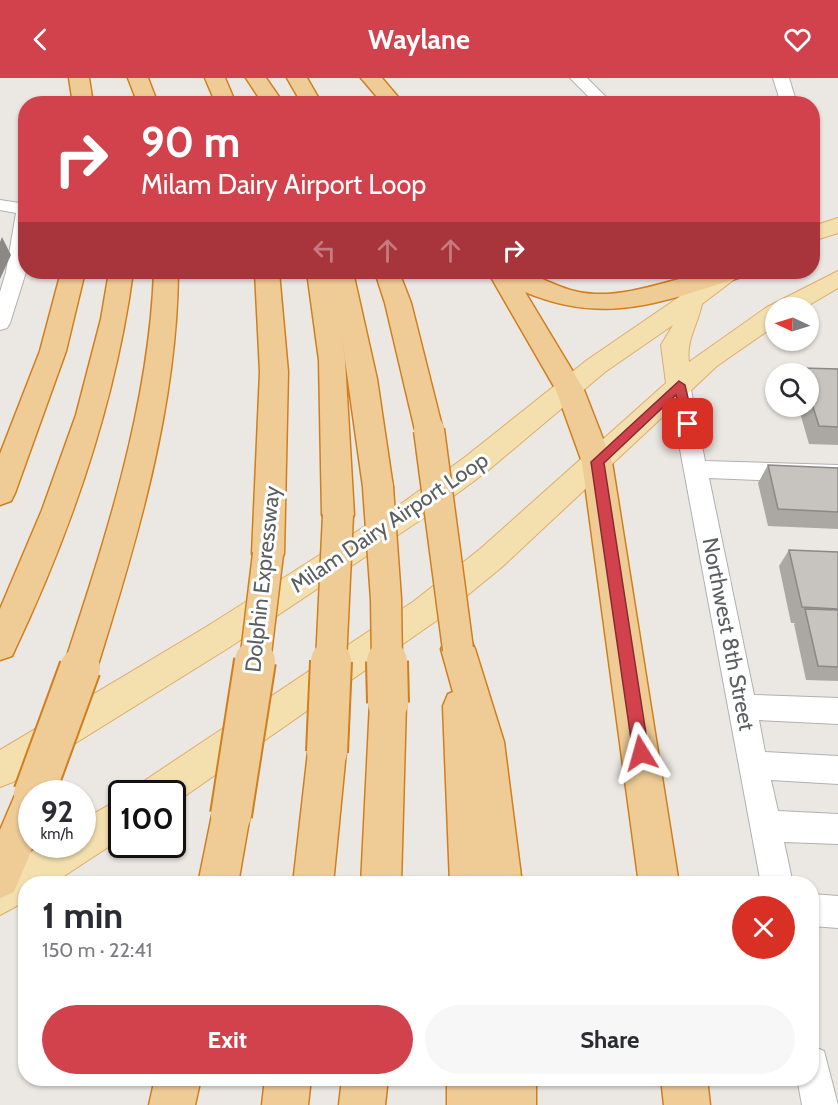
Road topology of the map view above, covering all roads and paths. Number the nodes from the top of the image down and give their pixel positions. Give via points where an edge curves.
1 (79, 78) edge
2 (138, 78) edge
3 (215, 78) edge
4 (256, 78) edge
5 (297, 78) edge
6 (371, 78) edge
7 (578, 78) edge
8 (781, 78) edge
9 (82, 96) edge
10 (145, 96) edge
11 (223, 96) edge
12 (262, 96) edge
13 (268, 96) edge
14 (307, 96) edge
15 (387, 96) edge
16 (597, 96) edge
17 (787, 96) edge
18 (0, 206) edge
19 (18, 208) edge
20 (838, 225) edge
21 (820, 231) edge
22 (0, 238) edge
23 (18, 239) edge
24 (18, 259) edge
25 (838, 278) edge
26 (71, 279) edge
27 (120, 279) edge
28 (165, 279) edge
29 (267, 279) edge
30 (320, 279) edge
31 (342, 279) edge
32 (389, 279) edge
33 (504, 279) edge
34 (518, 279) edge
35 (709, 279) edge
36 (721, 279) edge
37 (691, 297) junction
38 (804, 297) edge
39 (765, 319) edge
40 (0, 323) edge
41 (679, 385) junction
42 (570, 390) junction
43 (597, 462) junction
44 (696, 468) junction
45 (838, 474) edge
46 (0, 493) edge
47 (0, 645) edge
48 (458, 649) junction
49 (743, 707) junction
50 (838, 711) edge
51 (754, 765) junction
52 (0, 770) edge
53 (838, 770) edge
54 (39, 780) edge
55 (178, 780) edge
56 (766, 826) junction
57 (838, 829) edge
58 (18, 835) edge
59 (57, 858) edge
60 (30, 876) edge
61 (220, 876) edge
62 (314, 876) edge
63 (381, 876) edge
64 (470, 876) edge
65 (501, 876) edge
66 (658, 876) edge
67 (775, 876) edge
68 (0, 878) edge
69 (18, 884) edge
70 (0, 896) edge
71 (819, 911) edge
72 (838, 912) edge
73 (176, 1086) edge
74 (287, 1086) edge
75 (364, 1086) edge
76 (470, 1086) edge
77 (513, 1086) edge
78 (685, 1086) edge
79 (816, 1086) edge
80 (172, 1105) edge
81 (285, 1105) edge
82 (362, 1105) edge
83 (470, 1105) edge
84 (513, 1105) edge
85 (687, 1105) edge
86 (820, 1105) edge

1 - 9 highway
2 - 10 highway
3 - 11 highway
4 - 12 highway
4 - 13 highway
5 - 14 highway
6 - 15 highway
7 - 16 street
8 - 17 street
18 - 19 street
20 - 21 main road
22 - 23 street
24 - 40 street
25 - 38 main road
26 - 46 highway via 53,351
27 - 47 highway via 90,412 45,540
28 - 54 highway, bridge via 157,371 145,438 112,569
29 - 61 highway, Dolphin Expressway, bridge via 274,372 268,554 254,669
30 - 62 highway, bridge via 332,360 338,515 327,752
31 - 63 highway, bridge via 359,351 378,488 386,599 388,703
32 - 48 highway, bridge via 429,430
33 - 42 highway
34 - 35 highway via 564,297 608,302 652,296
36 - 37 main road, Milam Dairy Airport Loop
37 - 41 main road via 674,352
37 - 42 main road, Milam Dairy Airport Loop via 596,366
39 - 41 main road
41 - 43 main road
41 - 44 street, Northwest 8th Street
42 - 43 highway
42 - 52 main road, Milam Dairy Airport Loop via 415,509 218,638
43 - 55 main road via 491,558 425,611
43 - 66 highway
44 - 45 street
44 - 49 street, Northwest 8th Street
48 - 64 highway
48 - 65 highway via 486,742
49 - 50 street
49 - 51 street, Northwest 8th Street
51 - 53 street
51 - 56 street, Northwest 8th Street
56 - 57 street
56 - 67 street, Northwest 8th Street
58 - 68 highway
59 - 60 main road
69 - 70 main road
71 - 72 street
73 - 80 highway
74 - 81 highway
75 - 82 highway
76 - 83 highway
77 - 84 highway
78 - 85 highway
79 - 86 street

